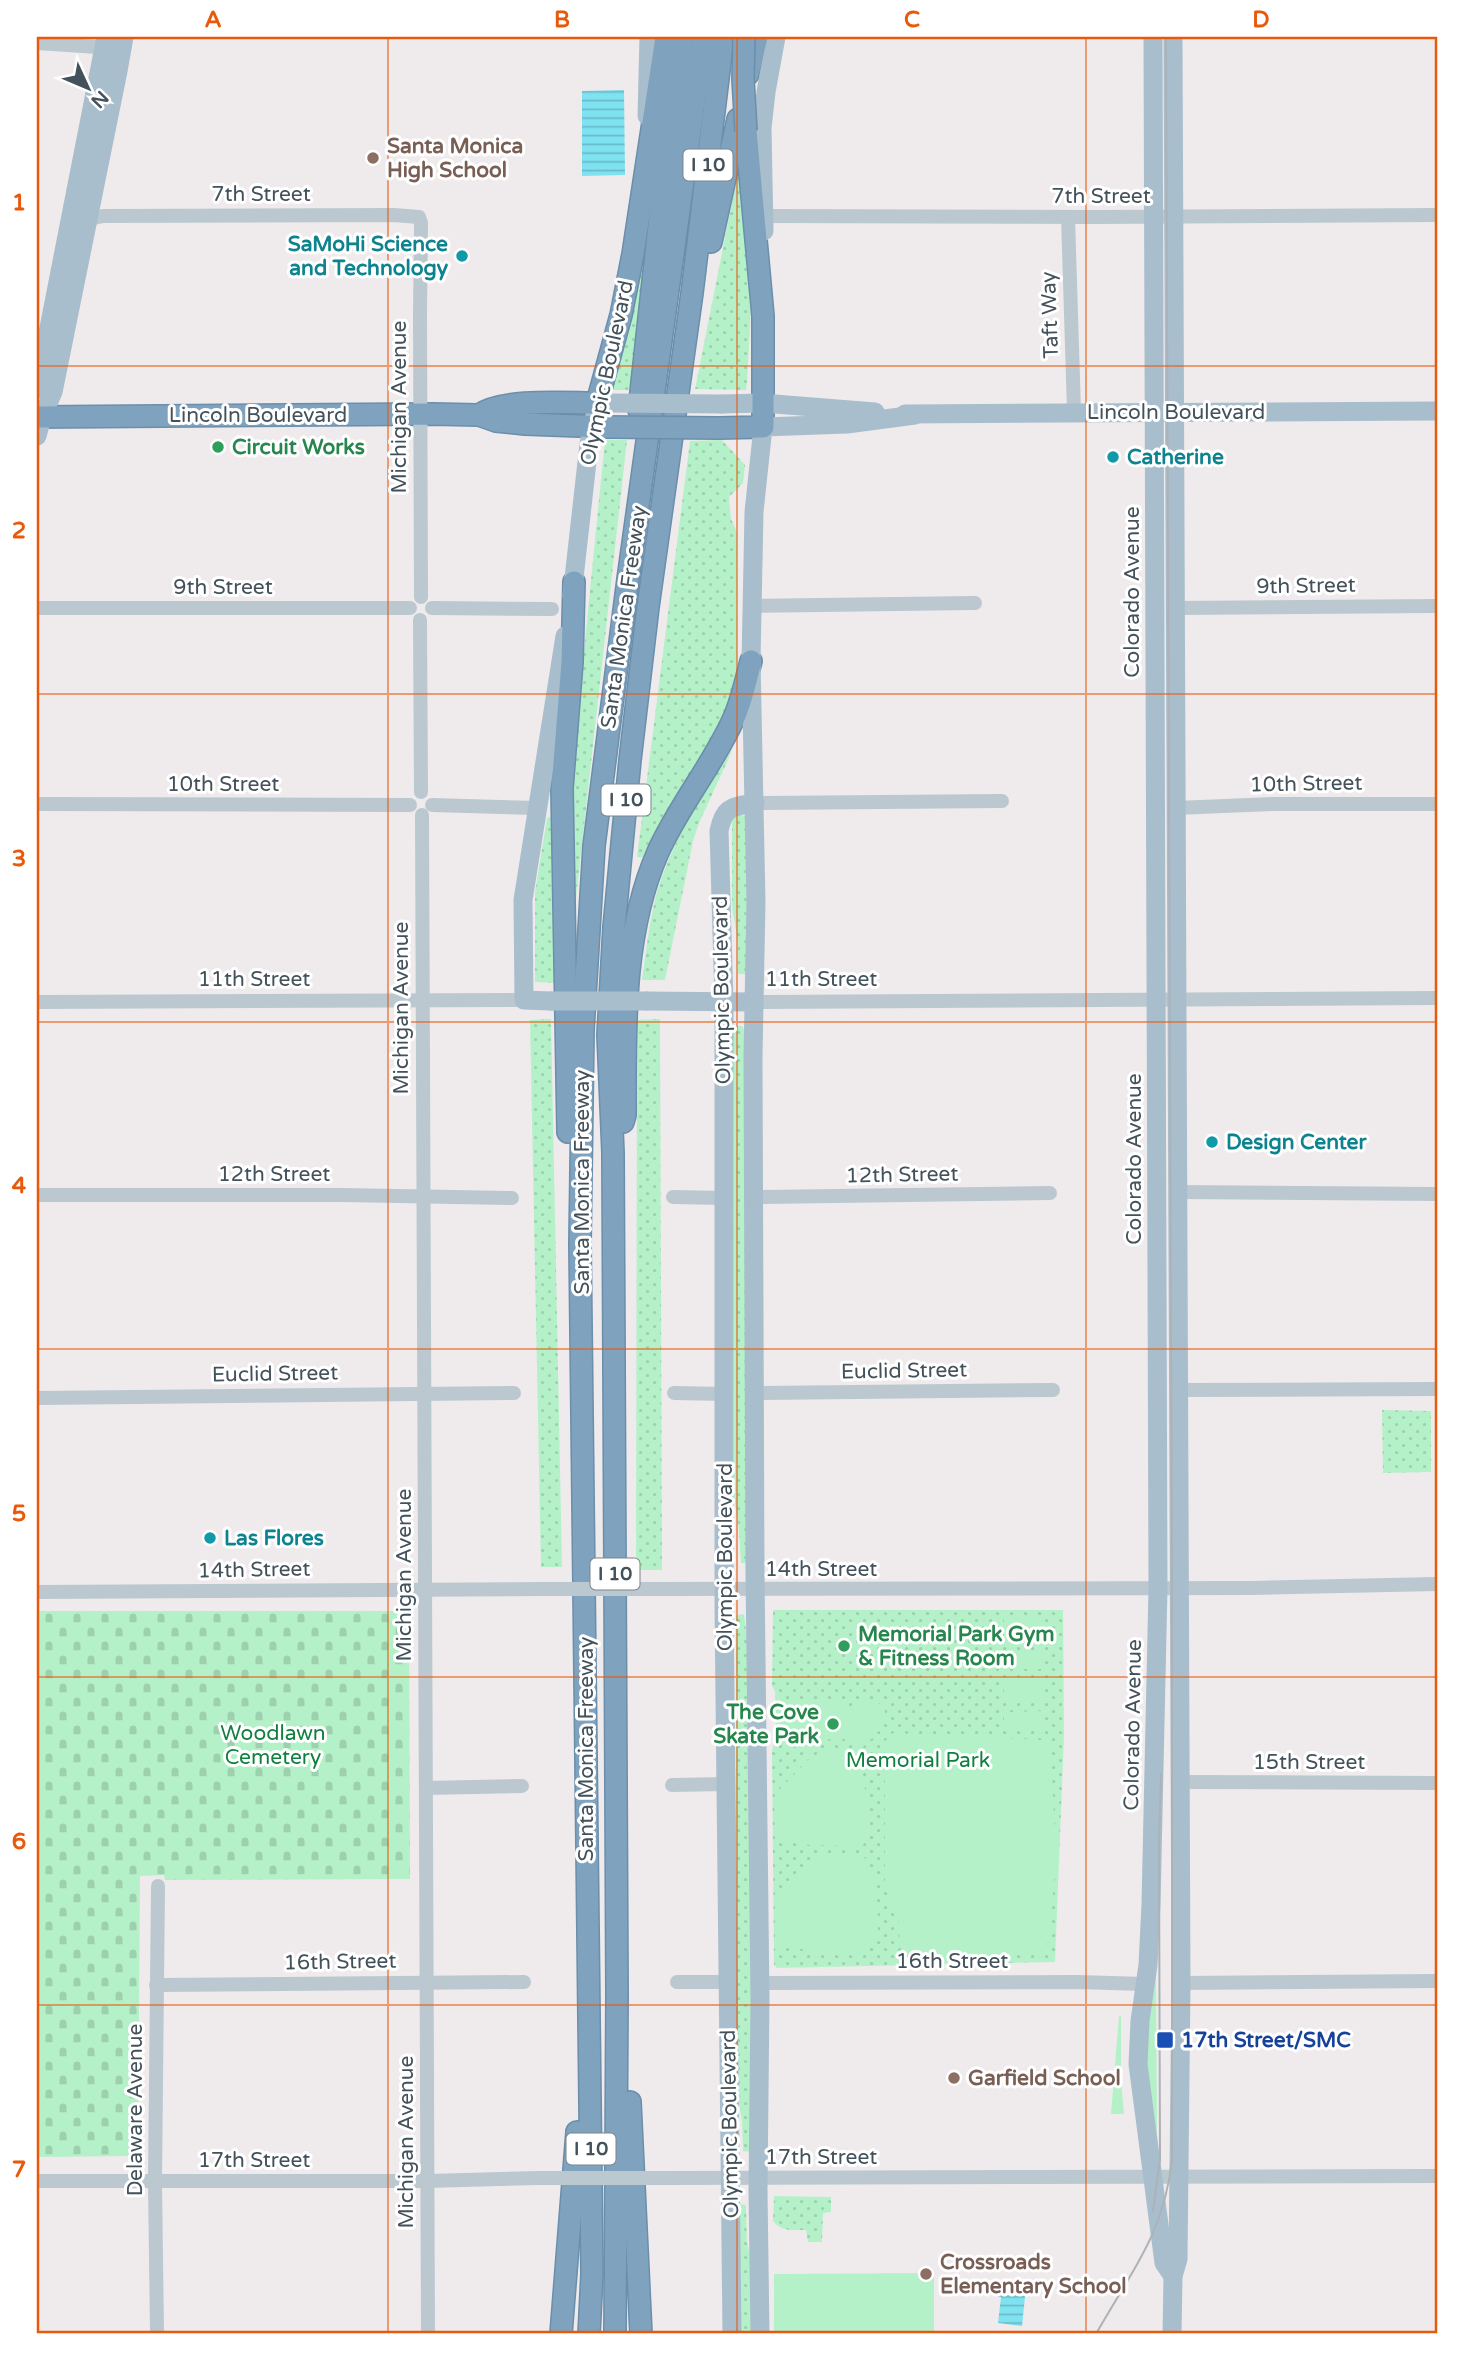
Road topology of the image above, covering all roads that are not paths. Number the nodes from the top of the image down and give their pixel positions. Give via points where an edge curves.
1 (649, 37) edge
2 (666, 37) edge
3 (682, 37) edge
4 (703, 37) edge
5 (723, 37) edge
6 (744, 37) edge
7 (757, 37) edge
8 (776, 37) edge
9 (1153, 37) edge
10 (1173, 37) edge
11 (115, 40) edge
12 (37, 43) edge
13 (646, 159) junction
14 (94, 213) junction
15 (1437, 215) edge
16 (764, 216) junction
17 (419, 217) joint
18 (1068, 217) junction
19 (1154, 217) junction
20 (1174, 217) junction
21 (69, 227) junction
22 (692, 293) junction
23 (763, 316) junction
24 (37, 389) edge
25 (37, 395) edge
26 (603, 403) junction
27 (762, 403) junction
28 (1074, 411) junction
29 (1437, 411) edge
30 (1165, 413) junction
31 (420, 414) junction
32 (479, 415) junction
33 (915, 415) junction
34 (38, 423) edge
35 (599, 427) junction
36 (763, 427) junction
37 (628, 579) junction
38 (574, 582) junction
39 (421, 597) junction
40 (975, 603) dead end
41 (1437, 606) edge
42 (751, 607) junction
43 (37, 608) edge
44 (410, 608) junction
45 (432, 608) junction
46 (1175, 608) junction
47 (552, 609) dead end
48 (420, 620) junction
49 (751, 661) junction
50 (421, 792) junction
51 (1002, 801) dead end
52 (755, 803) junction
53 (37, 804) edge
54 (1437, 804) edge
55 (410, 805) junction
56 (1176, 807) junction
57 (538, 808) junction
58 (427, 810) junction
59 (1437, 999) edge
60 (524, 1000) junction
61 (1156, 1000) junction
62 (1177, 1000) junction
63 (37, 1002) edge
64 (422, 1002) junction
65 (724, 1002) junction
66 (754, 1002) junction
67 (613, 1153) junction
68 (1177, 1192) junction
69 (1050, 1193) dead end
70 (1437, 1194) edge
71 (37, 1195) edge
72 (423, 1196) junction
73 (673, 1197) dead end
74 (755, 1197) junction
75 (512, 1198) dead end
76 (724, 1198) junction
77 (580, 1243) junction
78 (1437, 1389) edge
79 (1054, 1390) dead end
80 (1178, 1390) junction
81 (514, 1393) dead end
82 (674, 1393) dead end
83 (756, 1393) junction
84 (424, 1394) junction
85 (725, 1394) junction
86 (37, 1398) edge
87 (1437, 1584) edge
88 (425, 1588) junction
89 (1158, 1588) junction
90 (1178, 1588) junction
91 (724, 1589) junction
92 (755, 1590) junction
93 (37, 1592) edge
94 (1180, 1782) junction
95 (1437, 1783) edge
96 (726, 1784) junction
97 (672, 1785) dead end
98 (522, 1786) dead end
99 (426, 1788) junction
100 (158, 1885) dead end
101 (588, 1964) junction
102 (1437, 1981) edge
103 (426, 1982) junction
104 (524, 1982) dead end
105 (677, 1982) dead end
106 (729, 1982) junction
107 (759, 1983) junction
108 (1181, 1983) junction
109 (1145, 1984) junction
110 (156, 1985) junction
111 (617, 1996) junction
112 (1152, 2176) junction
113 (1437, 2176) edge
114 (758, 2178) junction
115 (1179, 2178) junction
116 (730, 2179) junction
117 (37, 2181) edge
118 (155, 2181) junction
119 (427, 2181) junction
120 (1172, 2276) junction
121 (157, 2334) edge
122 (428, 2334) edge
123 (561, 2334) edge
124 (589, 2334) edge
125 (615, 2334) edge
126 (641, 2334) edge
127 (732, 2334) edge
128 (760, 2334) edge
129 (1172, 2334) edge

1 - 13 main road, Olympic Boulevard
2 - 13 highway
3 - 37 highway via 643,359
4 - 37 highway, Santa Monica Freeway / I 10
5 - 22 highway, Santa Monica Freeway / I 10
6 - 23 highway, bridge via 746,131
7 - 22 highway via 709,247
8 - 16 main road, Olympic Boulevard via 762,128
9 - 19 main road, Colorado Avenue
10 - 20 main road, Colorado Avenue
11 - 12 street via 76,47
11 - 14 main road
11 - 21 main road
13 - 26 highway, Olympic Boulevard via 633,254
14 - 17 street, 7th Street
14 - 21 street, 7th Street
14 - 34 main road via 53,392
15 - 20 street, 7th Street
16 - 18 street, 7th Street
16 - 23 main road, Olympic Boulevard
17 - 31 street, Michigan Avenue
18 - 19 street, 7th Street
18 - 28 street, Taft Way
19 - 20 street, 7th Street
19 - 30 main road, Colorado Avenue
20 - 30 main road, Colorado Avenue
21 - 24 main road
22 - 67 highway, Santa Monica Freeway / I 10 via 646,621 614,927 608,1035
23 - 27 highway, Olympic Boulevard
25 - 34 main road
26 - 27 main road, Lincoln Boulevard, bridge
26 - 32 highway, Lincoln Boulevard via 511,405
26 - 35 main road, Olympic Boulevard
27 - 33 main road, Lincoln Boulevard
27 - 36 highway, Olympic Boulevard
28 - 30 main road, Lincoln Boulevard
28 - 33 main road, Lincoln Boulevard
29 - 30 main road, Lincoln Boulevard
30 - 46 main road, Colorado Avenue
30 - 61 main road, Colorado Avenue
31 - 32 highway, Lincoln Boulevard
31 - 34 highway, Lincoln Boulevard
31 - 39 street, Michigan Avenue
32 - 35 highway, Lincoln Boulevard via 496,421
33 - 36 main road, Lincoln Boulevard via 847,424
35 - 36 highway, Lincoln Boulevard, bridge
35 - 38 main road, Olympic Boulevard
36 - 42 main road, Olympic Boulevard
37 - 77 highway, Santa Monica Freeway / I 10 via 594,846 583,1030
38 - 57 main road, Olympic Boulevard
38 - 77 highway via 562,788 562,894 569,1183
39 - 44 street
39 - 45 street via 430,601
40 - 42 street
41 - 46 street, 9th Street
42 - 49 main road, Olympic Boulevard
43 - 44 street, 9th Street
44 - 48 street
45 - 47 street
45 - 48 street via 428,618
46 - 56 main road, Colorado Avenue
48 - 50 street
49 - 52 main road, Olympic Boulevard
49 - 67 highway via 735,717 673,821 639,907 628,997 625,1115
50 - 55 street via 412,797
50 - 58 street via 430,797
51 - 52 street
52 - 65 main road, Olympic Boulevard via 729,809 719,831
52 - 66 main road, Olympic Boulevard
53 - 55 street, 10th Street
54 - 56 street, 10th Street
55 - 58 street via 414,813
56 - 62 main road, Colorado Avenue
57 - 58 street
57 - 60 main road, Olympic Boulevard via 523,900
58 - 64 street, Michigan Avenue
59 - 62 street, 11th Street
60 - 64 street, 11th Street
60 - 65 main road, 11th Street, bridge
61 - 62 street, 11th Street
61 - 66 street, 11th Street
61 - 89 main road, Colorado Avenue
62 - 68 main road, Colorado Avenue
63 - 64 street, 11th Street
64 - 72 street, Michigan Avenue
65 - 66 main road, 11th Street
65 - 76 main road, Olympic Boulevard
66 - 74 main road, Olympic Boulevard
67 - 111 highway, Santa Monica Freeway / I 10
68 - 70 street
68 - 80 main road, Colorado Avenue
69 - 74 street, 12th Street
71 - 72 street, 12th Street
72 - 75 street, 12th Street
72 - 84 street, Michigan Avenue
73 - 76 street
74 - 83 main road, Olympic Boulevard
76 - 85 main road, Olympic Boulevard
77 - 101 highway, Santa Monica Freeway / I 10
78 - 80 street
79 - 83 street, Euclid Street
80 - 90 main road, Colorado Avenue
81 - 84 street, Euclid Street
82 - 85 street
83 - 92 main road, Olympic Boulevard
84 - 86 street, Euclid Street
84 - 88 street, Michigan Avenue
85 - 91 main road, Olympic Boulevard
87 - 90 street, 14th Street
88 - 91 street, 14th Street, bridge
88 - 93 street, 14th Street
88 - 99 street, Michigan Avenue
89 - 90 street, 14th Street
89 - 92 street, 14th Street
89 - 109 main road, Colorado Avenue
90 - 94 main road, Colorado Avenue
91 - 92 street, 14th Street
91 - 96 main road, Olympic Boulevard
92 - 107 main road, Olympic Boulevard
94 - 95 street, 15th Street
94 - 108 main road, Colorado Avenue
96 - 97 street
96 - 106 main road, Olympic Boulevard
98 - 99 street
99 - 103 street, Michigan Avenue
100 - 110 street, Delaware Avenue
101 - 123 highway via 579,2002 576,2160
101 - 124 highway, Santa Monica Freeway / I 10
102 - 108 street
103 - 104 street, 16th Street
103 - 110 street, 16th Street
103 - 119 street, Michigan Avenue
105 - 106 street
106 - 116 main road, Olympic Boulevard
107 - 109 street, 16th Street
107 - 114 main road, Olympic Boulevard
108 - 115 main road, Colorado Avenue
109 - 112 main road, Colorado Avenue via 1138,2064
110 - 118 street, Delaware Avenue
111 - 125 highway, Santa Monica Freeway / I 10
111 - 126 highway via 631,2113
112 - 114 street, 17th Street
112 - 115 street, 17th Street
112 - 120 main road, Colorado Avenue via 1164,2263
113 - 115 street, 17th Street
114 - 116 street, 17th Street
114 - 128 main road, Olympic Boulevard
115 - 120 main road, Colorado Avenue via 1178,2259
116 - 119 street, 17th Street, bridge
116 - 127 main road, Olympic Boulevard
117 - 118 street, 17th Street
118 - 119 street, 17th Street
118 - 121 street, Delaware Avenue
119 - 122 street, Michigan Avenue
120 - 129 main road, Colorado Avenue

